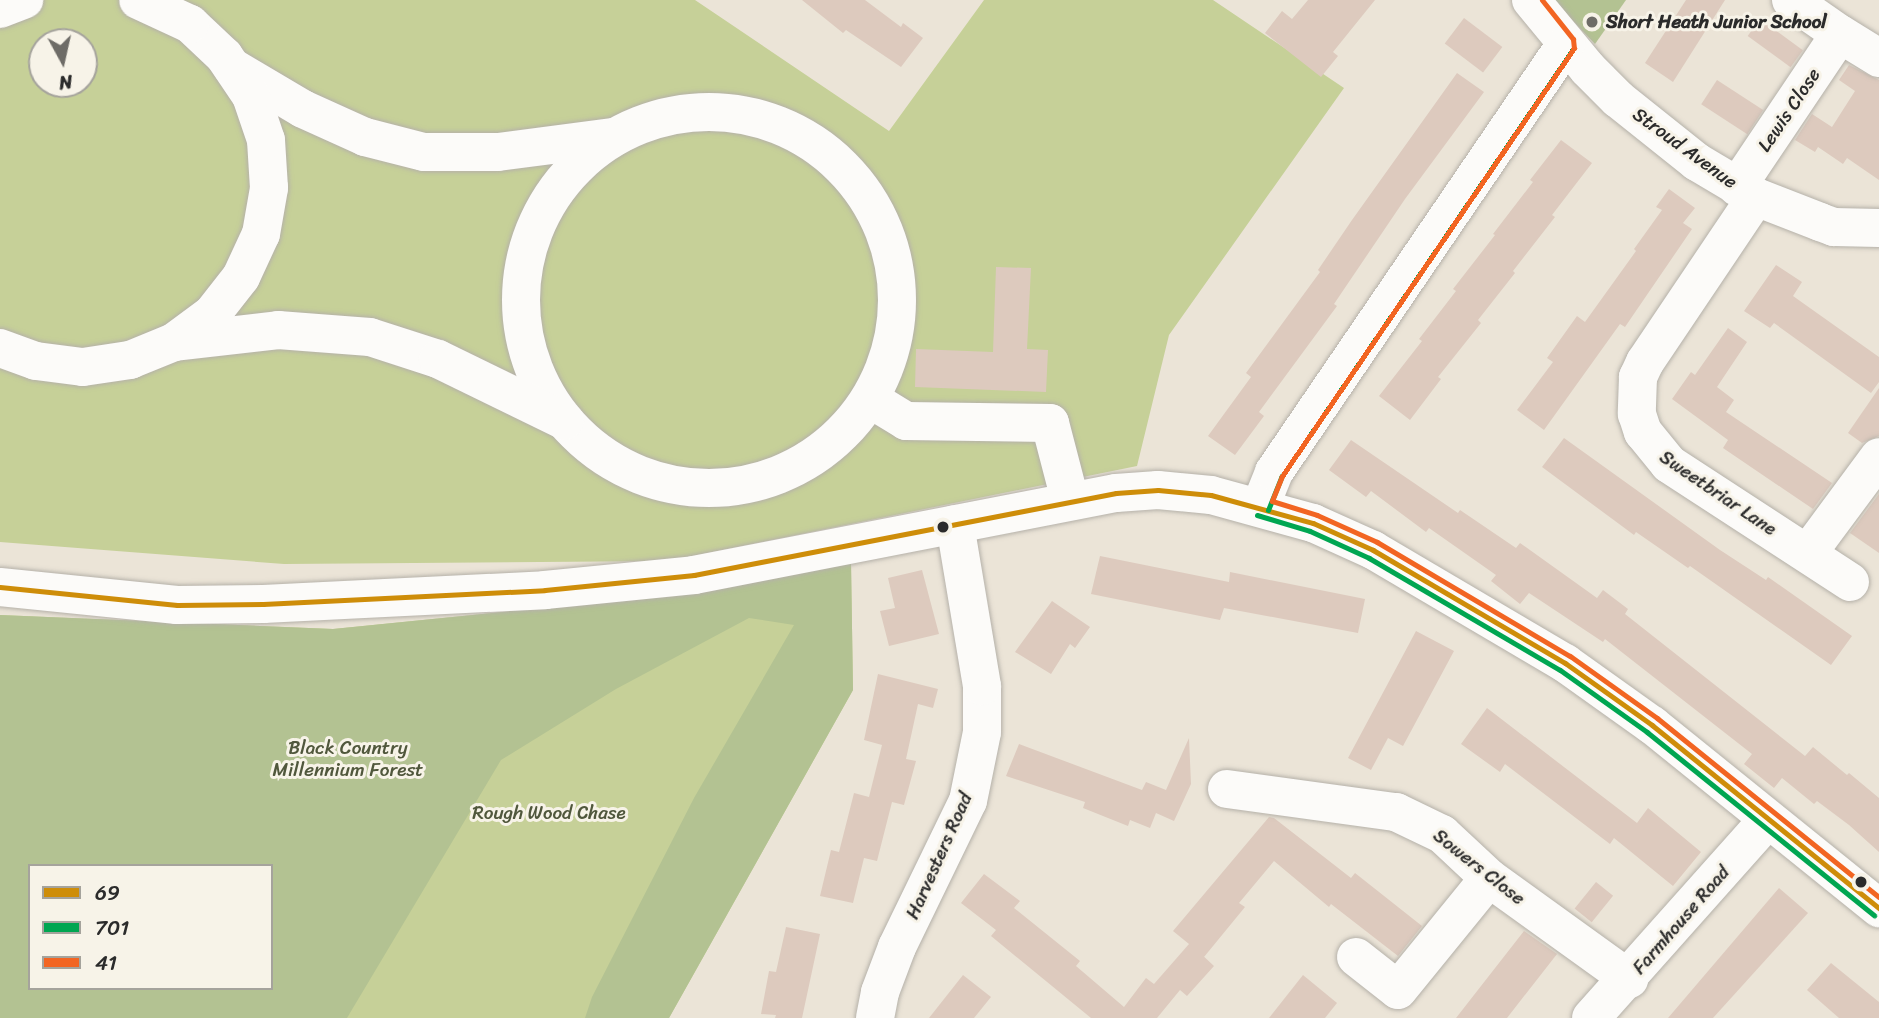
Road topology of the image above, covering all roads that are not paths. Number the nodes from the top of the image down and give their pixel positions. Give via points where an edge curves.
1 (24, 0) edge
2 (138, 0) edge
3 (1531, 0) edge
4 (1791, 0) edge
5 (0, 9) edge
6 (1840, 34) junction
7 (1566, 44) junction
8 (1879, 58) edge
9 (232, 67) junction
10 (620, 136) junction
11 (1747, 192) junction
12 (1879, 228) edge
13 (174, 342) junction
14 (0, 348) edge
15 (870, 399) junction
16 (570, 424) junction
17 (1879, 457) edge
18 (1070, 500) junction
19 (1260, 507) junction
20 (955, 524) junction
21 (1808, 553) junction
22 (1850, 582) dead end
23 (0, 587) edge
24 (1227, 789) dead end
25 (1768, 819) junction
26 (1489, 878) junction
27 (1879, 908) edge
28 (1356, 957) dead end
29 (1629, 979) junction
30 (875, 1018) edge
31 (1591, 1018) edge

1 - 5 street
2 - 9 street via 190,24
3 - 7 street, Stroud Avenue
4 - 6 street
6 - 8 street
6 - 11 street, Lewis Close
7 - 11 street, Stroud Avenue via 1647,125
7 - 19 street via 1274,472
9 - 10 street via 303,109 365,137 424,152 498,152
9 - 13 street via 251,96 266,140 269,188 261,234 241,277 219,305
10 - 15 street via 638,125 683,113 731,113 777,124 818,146 853,178 879,217 895,262 898,309 892,344
10 - 16 street via 597,149 551,195 524,267 521,314 531,360 551,403
11 - 12 street, Stroud Avenue via 1834,227
11 - 21 street, Sweetbriar Lane via 1644,362 1636,386 1637,414 1643,432 1669,464
13 - 14 street via 130,360 83,367 36,361
13 - 16 street via 278,330 370,337 438,359
15 - 16 street via 841,435 803,463 759,481 712,488 665,483 621,466 582,439
15 - 18 street via 906,421 1050,423
17 - 21 street
18 - 19 street via 1158,490 1211,495
18 - 20 street
19 - 25 street via 1313,523 1373,550 1542,649 1651,725
20 - 23 street via 694,575 545,590 177,605
20 - 30 street, Harvesters Road via 982,686 982,732 968,801 897,947
21 - 22 street, Sweetbriar Lane
24 - 26 street, Sowers Close via 1396,812 1442,834
25 - 27 street
25 - 29 street, Farmhouse Road
26 - 28 street via 1398,990
26 - 29 street, Sowers Close
29 - 31 street, Farmhouse Road

